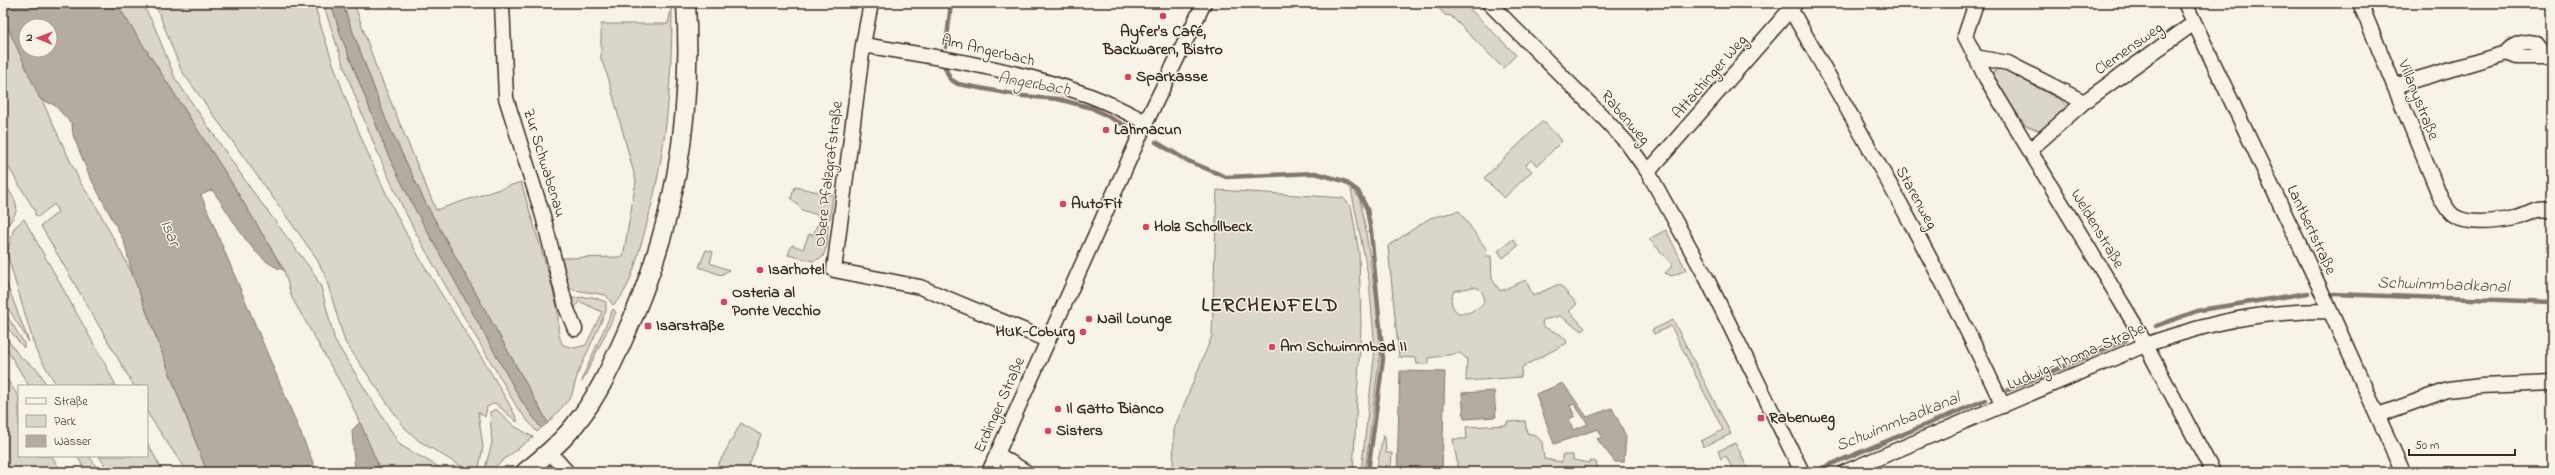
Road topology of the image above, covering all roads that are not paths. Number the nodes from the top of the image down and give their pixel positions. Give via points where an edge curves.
1 (502, 3) edge
2 (686, 3) edge
3 (871, 3) edge
4 (1204, 3) edge
5 (1489, 3) edge
6 (1976, 3) edge
7 (2185, 3) edge
8 (2360, 3) edge
9 (1794, 7) edge
10 (2194, 23) junction
11 (863, 45) junction
12 (1975, 57) junction
13 (2549, 57) edge
14 (2394, 86) junction
15 (2084, 102) junction
16 (1146, 122) junction
17 (2031, 149) junction
18 (1648, 172) junction
19 (2552, 201) edge
20 (2546, 210) edge
21 (2330, 311) junction
22 (575, 329) dead end
23 (1047, 340) junction
24 (2145, 345) junction
25 (2552, 383) edge
26 (2003, 406) junction
27 (2378, 415) junction
28 (549, 452) junction
29 (997, 454) junction
30 (525, 472) edge
31 (567, 472) edge
32 (989, 472) edge
33 (1026, 472) edge
34 (1802, 472) edge
35 (1845, 472) edge
36 (2213, 472) edge
37 (2403, 472) edge

1 - 22 street, Zur Schwabenau via 506,98 543,216 566,307
2 - 28 main road via 689,57 686,115 681,157 667,220 639,304 614,359 583,414
3 - 11 street, Obere Pfalzgrafstraße
4 - 16 street, Erdinger Straße
5 - 18 street, Rabenweg via 1602,116
6 - 12 street, Weldenstraße via 1965,36
7 - 10 street, Lantbertstraße
8 - 14 street, Villanystraße
9 - 18 street, Attachinger Weg
9 - 26 street, Starenweg via 1928,254
10 - 15 street, Clemensweg
10 - 21 street, Lantbertstraße
11 - 16 street, Am Angerbach via 959,60 1056,85 1087,95
11 - 23 street, Obere Pfalzgrafstraße via 834,270 920,288
12 - 15 street via 2008,63
12 - 17 street, Weldenstraße
13 - 14 street via 2532,42 2515,46 2506,54
14 - 20 street, Villanystraße via 2447,209 2458,218 2476,221 2516,218
15 - 17 street, Clemensweg
16 - 23 street, Erdinger Straße
17 - 24 street, Weldenstraße
18 - 34 street, Rabenweg via 1706,277
19 - 20 street
21 - 24 street, Ludwig-Thoma-Straße via 2294,311 2227,319
21 - 27 street, Lantbertstraße
23 - 29 street, Erdinger Straße
24 - 26 street, Ludwig-Thoma-Straße
24 - 36 street, Weldenstraße
25 - 27 street via 2448,390
26 - 35 street, Ludwig-Thoma-Straße
27 - 37 street, Lantbertstraße
28 - 30 main road
28 - 31 street
29 - 32 street, Erdinger Straße
29 - 33 street

